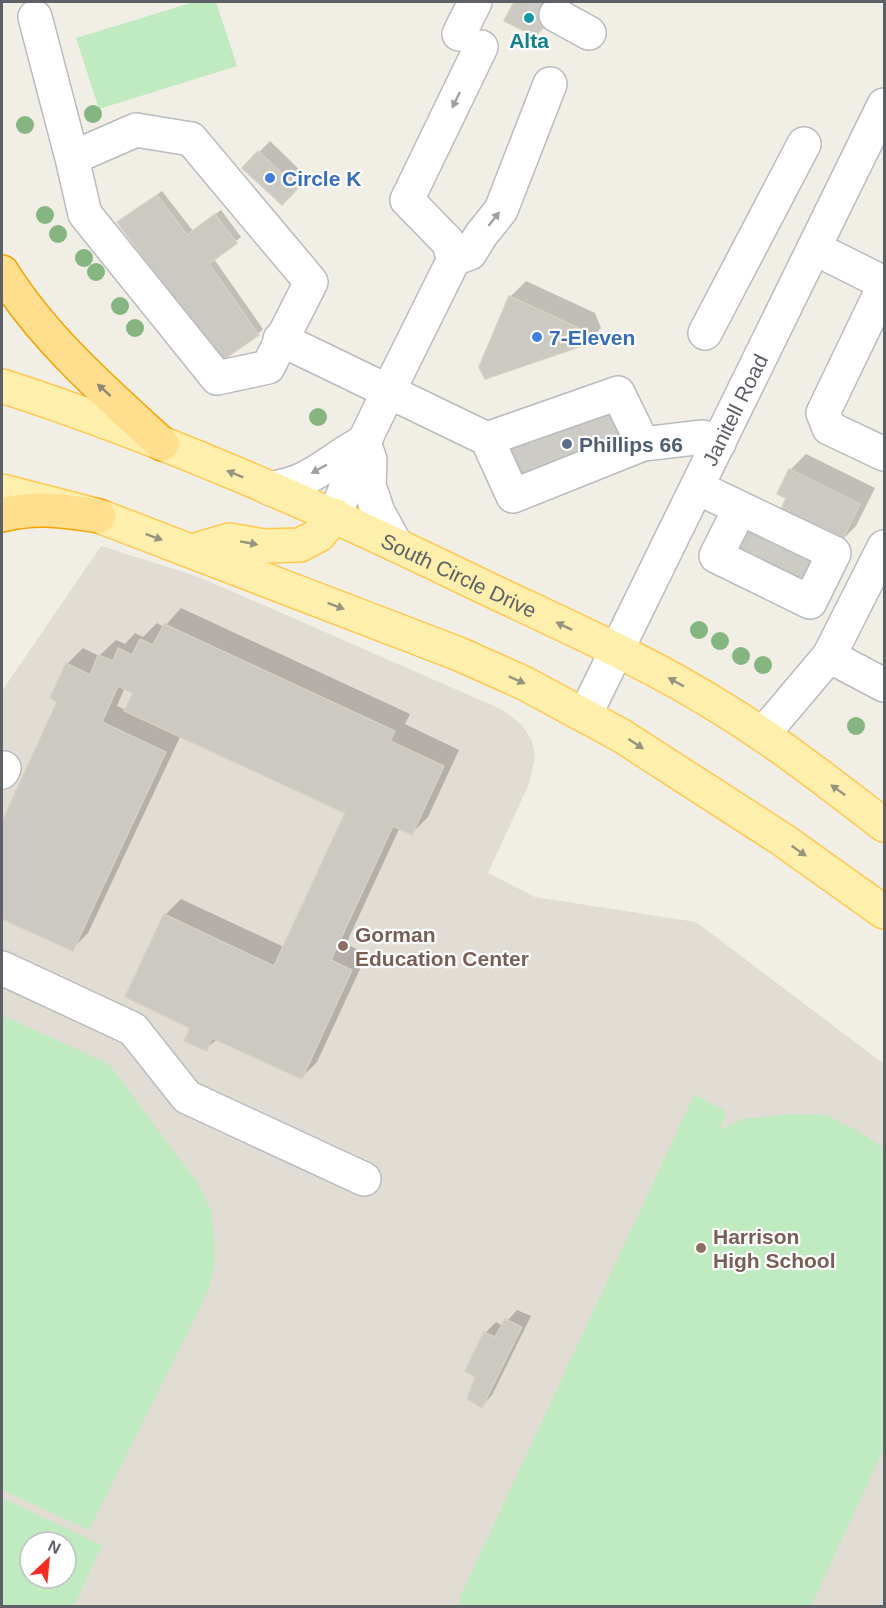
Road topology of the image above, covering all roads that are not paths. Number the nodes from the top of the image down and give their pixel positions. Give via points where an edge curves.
1 (475, 2) edge
2 (556, 15) tunnel mouth
3 (35, 17) dead end
4 (589, 33) dead end
5 (550, 84) dead end
6 (885, 105) edge
7 (804, 144) dead end
8 (72, 158) junction
9 (814, 248) junction
10 (454, 259) junction
11 (2, 272) edge
12 (885, 284) edge
13 (705, 333) dead end
14 (280, 339) junction
15 (2, 386) edge
16 (388, 392) junction
17 (601, 431) junction
18 (487, 439) junction
19 (364, 442) junction
20 (719, 443) junction
21 (162, 444) junction
22 (643, 444) junction
23 (549, 450) junction
24 (885, 454) edge
25 (698, 488) junction
26 (271, 489) junction
27 (2, 491) edge
28 (740, 508) junction
29 (2, 515) edge
30 (335, 515) junction
31 (99, 516) junction
32 (396, 545) junction
33 (885, 547) edge
34 (192, 550) junction
35 (764, 550) junction
36 (617, 651) junction
37 (829, 656) junction
38 (885, 685) edge
39 (585, 715) junction
40 (763, 734) junction
41 (885, 825) edge
42 (885, 912) edge
43 (2, 969) edge
44 (364, 1179) dead end

1 -> 10 street via 470,40 407,200 448,242
2 - 4 street
3 - 8 street
10 -> 5 street via 470,253 501,210
6 - 9 street, Janitell Road
7 - 13 street
8 - 14 street via 85,214 217,378 268,367
8 - 14 street via 136,130 191,139 311,282
9 - 12 street
9 - 20 street, Janitell Road
10 - 16 street
21 -> 11 highway via 62,349
12 - 24 street via 823,413 829,428
14 - 16 street
15 - 21 main road, South Circle Drive
16 - 18 street
16 - 19 street
17 - 22 street
17 - 22 street via 618,393
17 - 23 street
17 - 23 street
18 - 23 street
18 - 23 street via 513,496
19 -> 26 street via 299,481
19 - 30 street
19 - 32 street via 370,460 369,486
20 - 22 street via 703,437
20 - 25 street, Janitell Road
26 -> 21 main road, South Circle Drive
25 - 28 street
25 - 36 street, Janitell Road
26 - 30 main road, South Circle Drive
27 - 31 main road
28 - 35 street
28 - 35 street via 716,556
29 - 31 highway via 46,508
30 - 32 main road, South Circle Drive
34 -> 30 main road via 229,540 264,546 300,545 319,535
31 -> 34 main road
36 -> 32 main road, South Circle Drive
33 - 37 street
34 -> 39 main road via 459,654 524,682
35 - 35 street via 794,565
36 - 39 street, Janitell Road
40 -> 36 main road, South Circle Drive
37 - 38 street
37 - 40 street
39 -> 42 main road via 783,840
41 -> 40 main road, South Circle Drive
43 - 44 street via 133,1029 186,1097

